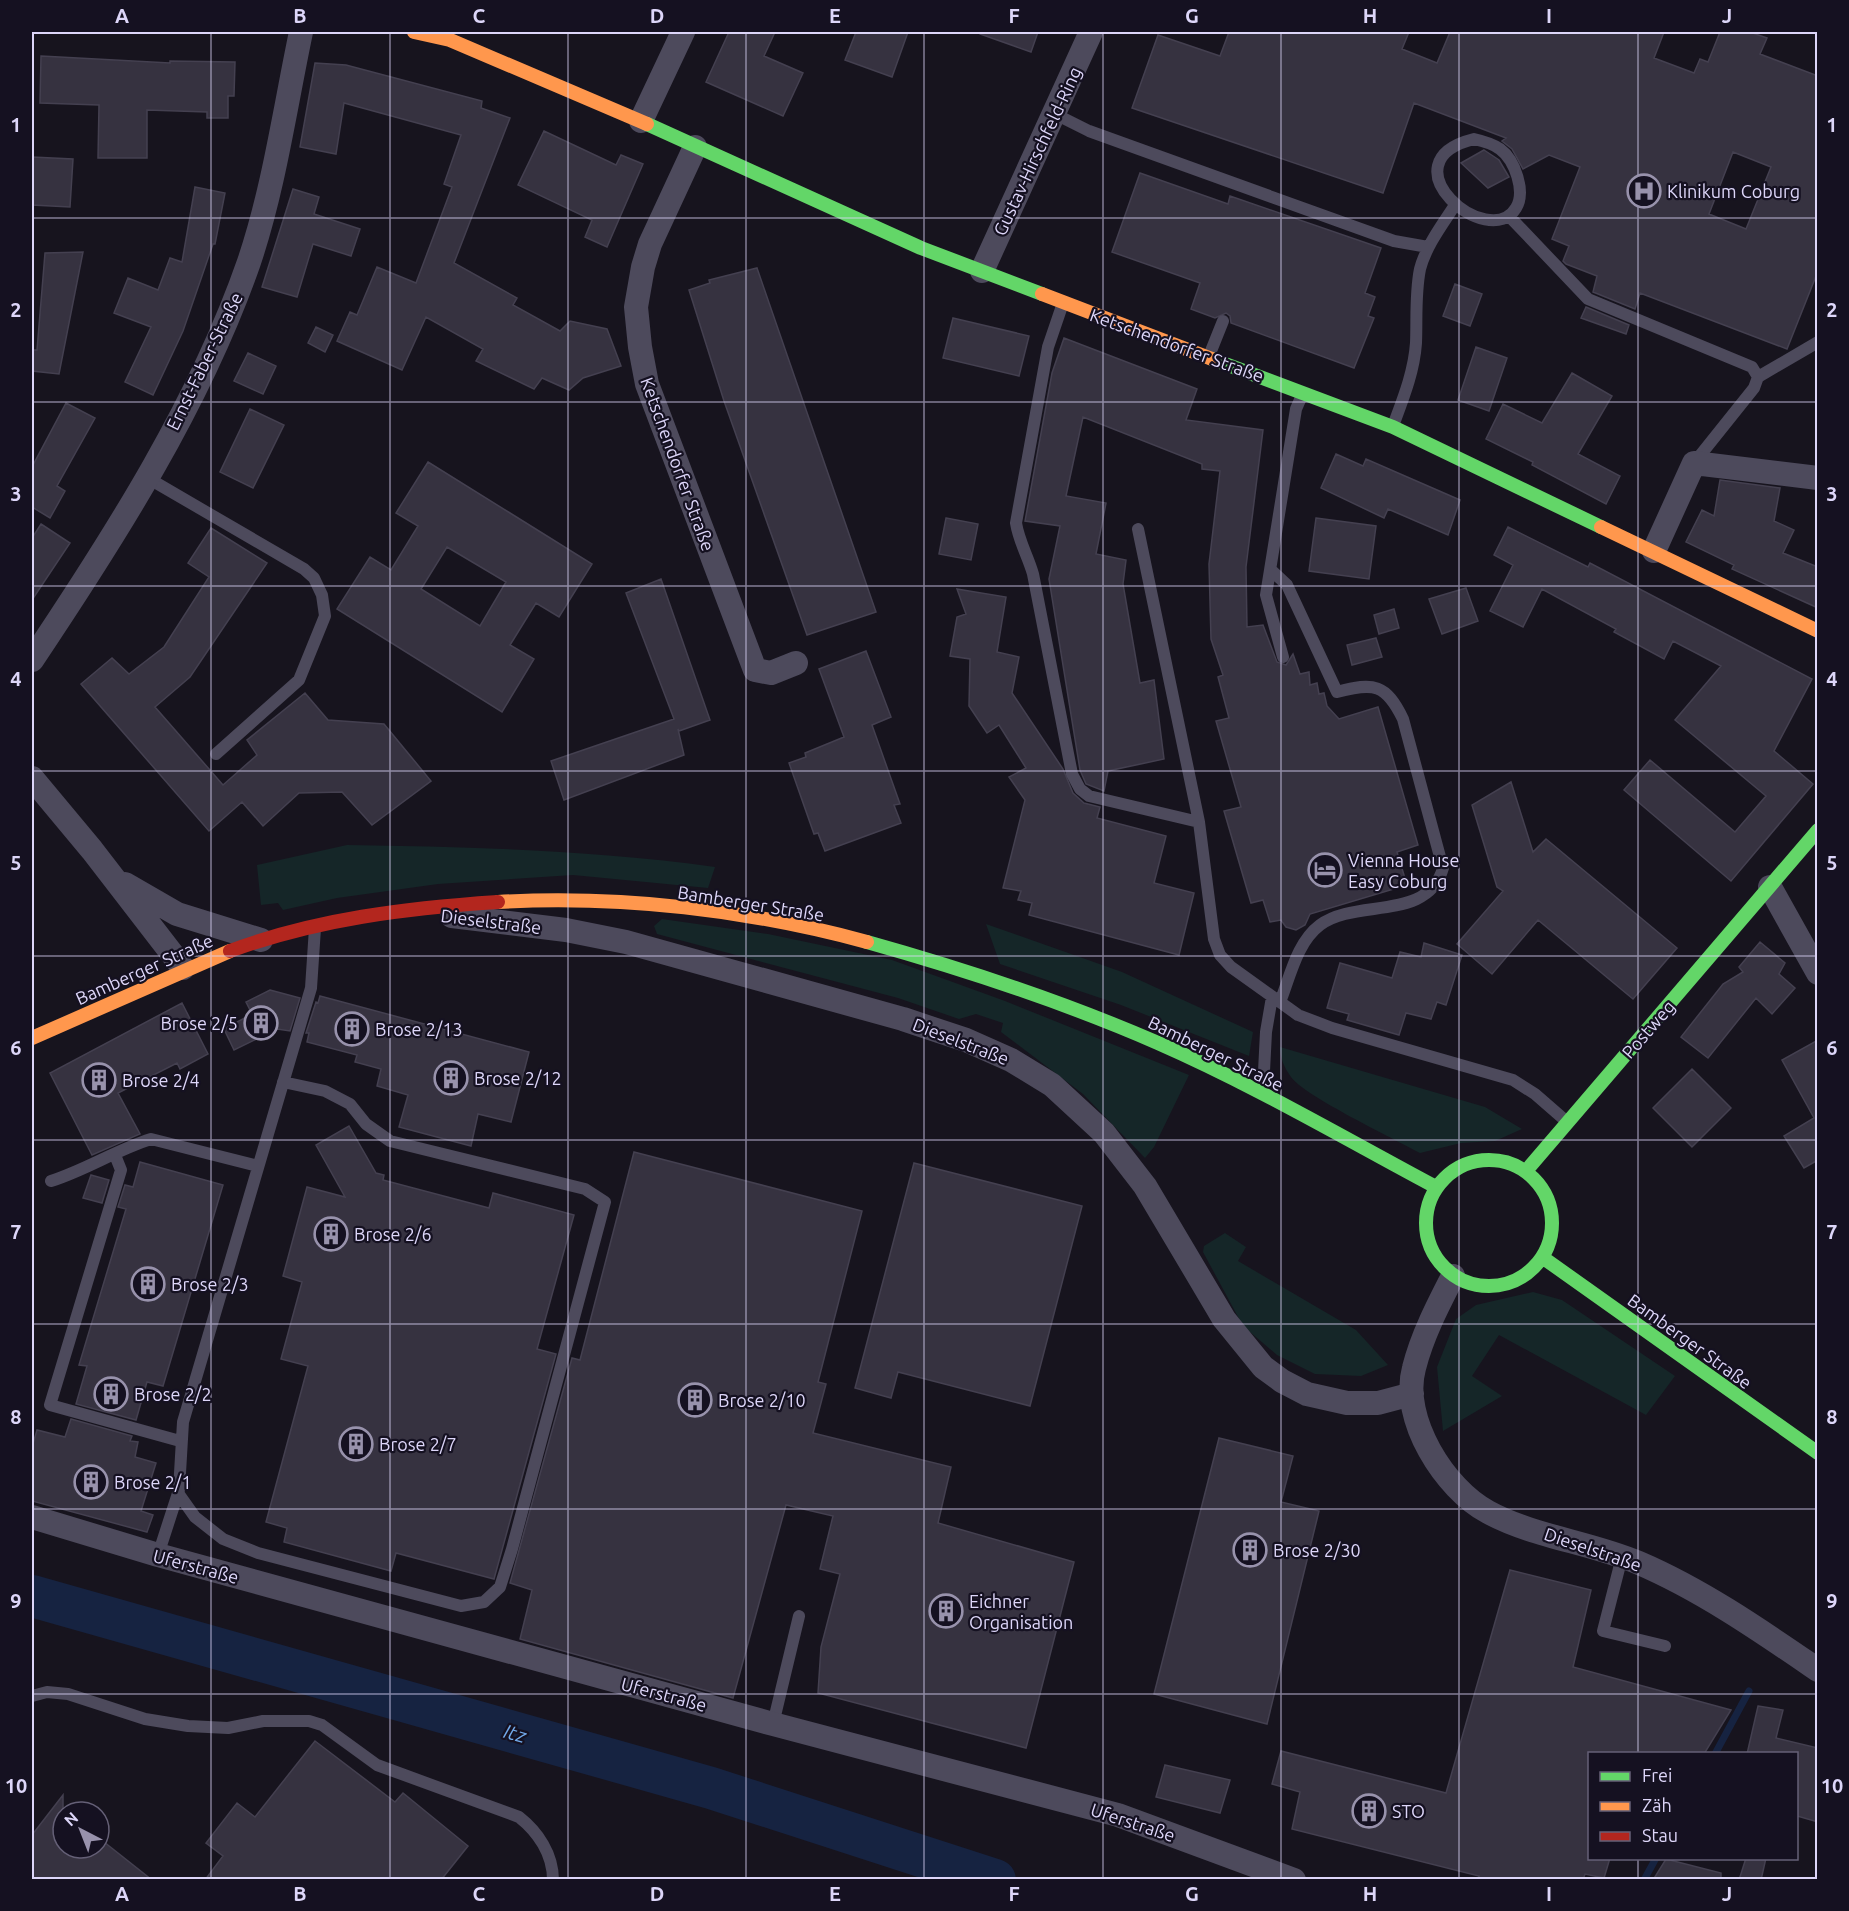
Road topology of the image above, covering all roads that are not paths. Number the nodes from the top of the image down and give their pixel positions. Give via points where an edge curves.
1 (301, 32) edge
2 (414, 32) edge
3 (684, 32) edge
4 (1091, 32) edge
5 (1054, 114) junction
6 (641, 121) junction
7 (695, 147) junction
8 (1455, 205) junction
9 (1509, 216) junction
10 (1428, 247) junction
11 (982, 271) junction
12 (1064, 302) junction
13 (1223, 321) dead end
14 (1818, 342) edge
15 (1209, 357) junction
16 (1758, 377) junction
17 (1303, 392) junction
18 (1393, 427) junction
19 (1694, 463) junction
20 (146, 477) junction
21 (1818, 478) edge
22 (1138, 529) dead end
23 (1654, 551) junction
24 (1271, 570) junction
25 (1818, 631) edge
26 (1282, 657) dead end
27 (32, 660) edge
28 (796, 663) dead end
29 (216, 754) dead end
30 (32, 778) edge
31 (1199, 822) junction
32 (1818, 830) edge
33 (114, 878) junction
34 (1770, 888) junction
35 (398, 910) junction
36 (315, 925) junction
37 (261, 940) junction
38 (183, 968) junction
39 (1818, 973) edge
40 (1276, 999) junction
41 (32, 1038) edge
42 (283, 1082) junction
43 (1263, 1094) junction
44 (1567, 1122) junction
45 (114, 1155) junction
46 (258, 1166) junction
47 (1526, 1172) junction
48 (51, 1181) dead end
49 (1436, 1187) junction
50 (1542, 1257) junction
51 (1453, 1276) junction
52 (1412, 1394) junction
53 (180, 1441) junction
54 (1818, 1454) edge
55 (178, 1493) junction
56 (32, 1517) edge
57 (158, 1555) junction
58 (1622, 1557) junction
59 (799, 1616) dead end
60 (1665, 1646) dead end
61 (1818, 1670) edge
62 (32, 1696) edge
63 (773, 1724) junction
64 (553, 1880) edge
65 (1294, 1880) edge

1 - 20 street, Ernst-Faber-Straße via 250,259 229,317
2 - 6 street, Ketschendorfer Straße via 450,40
3 - 6 street
4 - 5 street, Gustav-Hirschfeld-Ring
5 - 10 lane via 1384,238
5 - 11 street, Gustav-Hirschfeld-Ring
6 - 7 street, Ketschendorfer Straße
7 - 11 street, Ketschendorfer Straße via 921,248
7 - 28 street, Ketschendorfer Straße via 643,267 636,307 641,356 647,384 755,670 771,673
8 - 9 lane via 1473,216 1493,221
8 - 9 lane via 1441,187 1437,170 1455,144 1474,139 1501,149 1513,166 1520,189 1516,208
8 - 10 lane
9 - 16 lane via 1588,299 1752,367
10 - 18 lane via 1420,269 1416,345 1409,383
11 - 12 street, Ketschendorfer Straße
12 - 15 street, Ketschendorfer Straße
12 - 31 lane via 1048,347 1016,523 1033,574 1072,774 1089,796
13 - 15 lane
14 - 16 lane
15 - 17 street, Ketschendorfer Straße
16 - 19 lane via 1754,388
17 - 18 street, Ketschendorfer Straße
17 - 24 lane via 1296,409
18 - 23 street, Ketschendorfer Straße
19 - 21 street
19 - 23 street
20 - 27 street, Ernst-Faber-Straße via 97,563
20 - 29 lane via 304,569 314,578 322,596 325,616 299,680
22 - 31 lane
23 - 25 street, Ketschendorfer Straße
24 - 26 lane via 1266,595
24 - 40 lane via 1287,585 1337,692 1361,686 1381,688 1393,698 1403,719 1443,868 1431,890 1417,899 1320,924 1305,941
30 - 33 street
31 - 40 lane via 1214,939 1220,955
32 - 34 street, Postweg
33 - 37 street via 177,914
33 - 38 street
34 - 39 street
34 - 44 street, Postweg
35 - 36 street, Bamberger Straße
35 - 43 street, Bamberger Straße via 566,899 685,909 813,930 968,968 1158,1043
35 - 52 street, Dieselstraße via 567,930 626,942 903,1019 1011,1060 1052,1085 1104,1133 1146,1186 1224,1319 1263,1367 1307,1394 1347,1403 1377,1403
36 - 37 street, Bamberger Straße
36 - 42 lane via 310,988
37 - 38 street, Bamberger Straße
38 - 41 street, Bamberger Straße
40 - 43 lane via 1266,1032
40 - 44 lane via 1299,1015 1332,1028 1513,1080
42 - 46 lane
42 - 55 lane via 324,1091 350,1104 366,1124 390,1141 585,1189 605,1202 586,1279 500,1587 484,1602 461,1606 258,1553 223,1539 195,1517
43 - 49 street, Bamberger Straße
44 - 47 street, Postweg
45 - 46 lane via 151,1139
45 - 48 lane via 81,1172
45 - 53 lane via 121,1170 50,1405
46 - 53 lane
47 - 49 street via 1503,1161 1478,1160 1454,1169
47 - 50 street via 1543,1189 1551,1211 1551,1235
49 - 51 street via 1426,1210 1426,1235 1435,1258
50 - 51 street via 1524,1275 1502,1285 1476,1286
50 - 54 street, Bamberger Straße
51 - 52 street, Dieselstraße via 1413,1369
52 - 58 street, Dieselstraße via 1418,1428 1427,1448 1446,1476 1471,1501 1509,1521
53 - 55 lane
55 - 57 lane
56 - 57 street, Uferstraße
57 - 63 street, Uferstraße
58 - 60 lane via 1603,1631
58 - 61 street, Dieselstraße via 1684,1584
59 - 63 lane
62 - 64 lane via 47,1692 68,1694 145,1719 188,1726 228,1728 263,1721 309,1721 322,1725 377,1765 519,1817 542,1840
63 - 65 street, Uferstraße via 1118,1815

